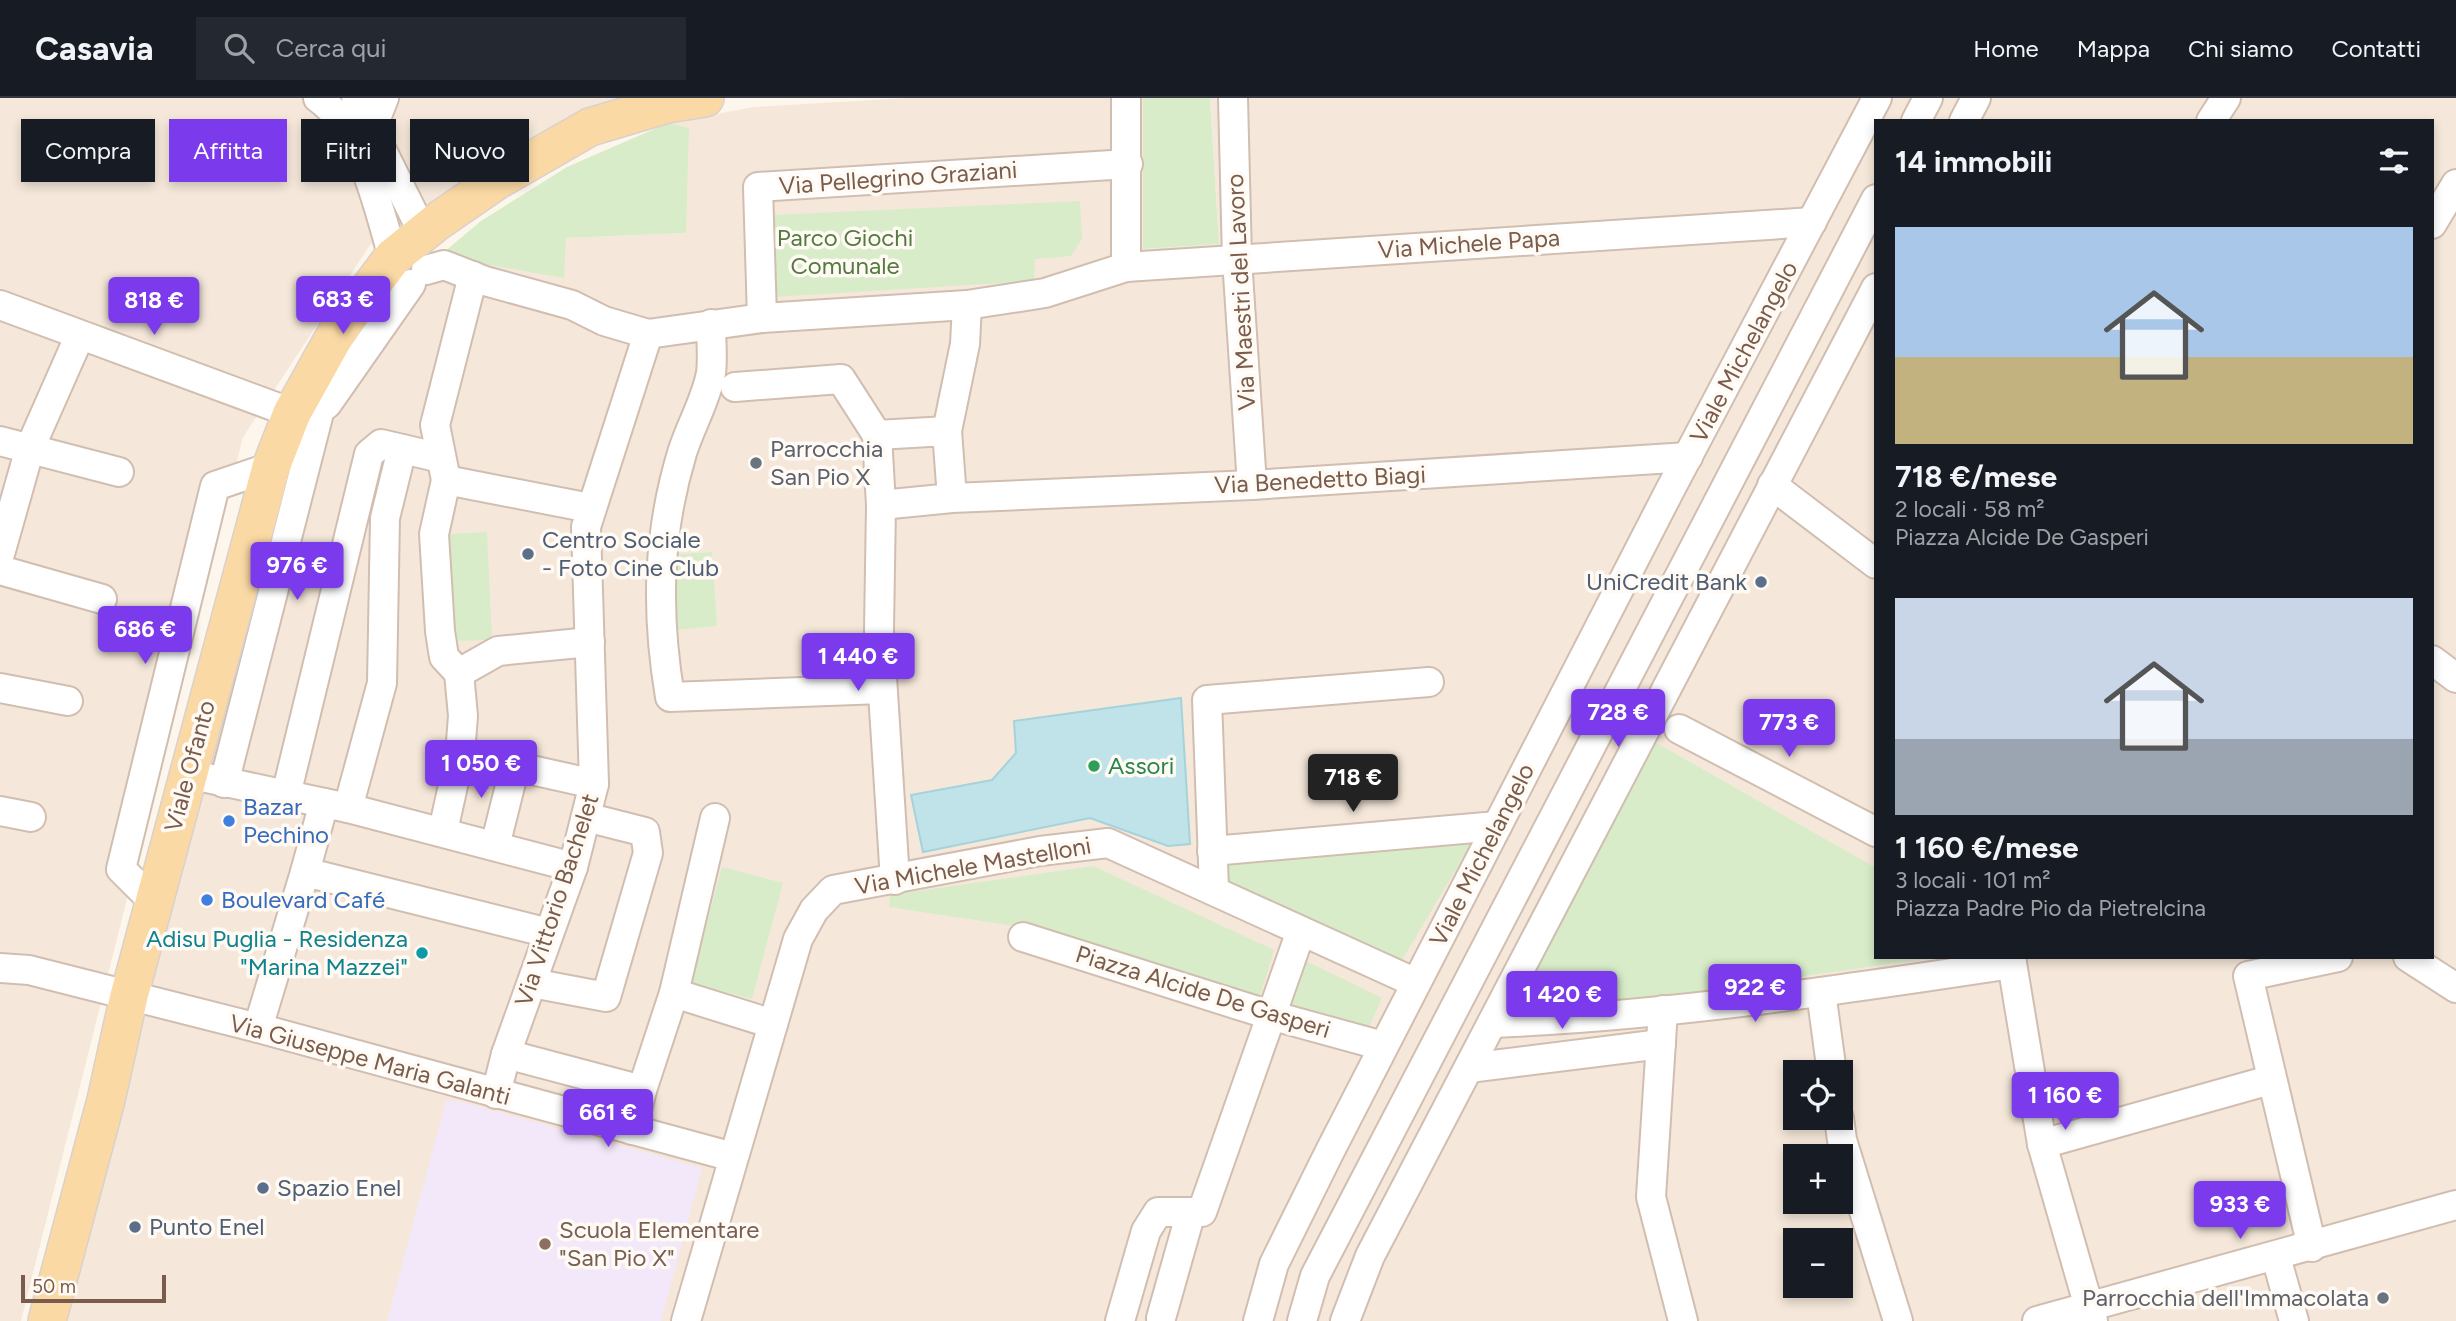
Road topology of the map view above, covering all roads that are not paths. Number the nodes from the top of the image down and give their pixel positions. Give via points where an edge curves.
1 (318, 98) edge
2 (356, 98) edge
3 (384, 98) edge
4 (705, 98) edge
5 (1126, 98) edge
6 (1233, 98) edge
7 (1877, 98) edge
8 (1928, 98) edge
9 (1976, 98) edge
10 (2225, 98) edge
11 (366, 119) edge
12 (376, 119) edge
13 (1917, 119) edge
14 (1965, 119) edge
15 (2212, 119) edge
16 (1128, 164) junction
17 (396, 179) edge
18 (2445, 195) edge
19 (1874, 204) edge
20 (2434, 220) edge
21 (1812, 222) junction
22 (423, 233) junction
23 (1237, 259) junction
24 (1844, 262) junction
25 (1126, 267) junction
26 (410, 271) junction
27 (473, 276) junction
28 (1874, 288) edge
29 (1874, 291) edge
30 (0, 305) edge
31 (967, 305) junction
32 (762, 318) junction
33 (711, 324) junction
34 (648, 334) junction
35 (80, 335) junction
36 (735, 387) dead end
37 (306, 411) junction
38 (947, 431) junction
39 (877, 435) junction
40 (0, 441) edge
41 (30, 448) junction
42 (402, 449) junction
43 (1688, 457) junction
44 (271, 467) junction
45 (443, 469) junction
46 (119, 472) dead end
47 (1252, 485) junction
48 (1772, 485) junction
49 (952, 498) junction
50 (881, 505) junction
51 (590, 508) junction
52 (0, 554) edge
53 (1874, 562) edge
54 (0, 570) edge
55 (102, 599) dead end
56 (590, 642) junction
57 (2434, 662) edge
58 (459, 673) junction
59 (2456, 678) edge
60 (1429, 682) dead end
61 (0, 688) edge
62 (883, 689) junction
63 (68, 701) dead end
64 (1679, 729) dead end
65 (460, 754) junction
66 (515, 766) junction
67 (188, 774) junction
68 (224, 783) junction
69 (594, 784) junction
70 (286, 795) junction
71 (336, 805) junction
72 (0, 811) edge
73 (32, 817) dead end
74 (586, 817) junction
75 (716, 818) dead end
76 (1497, 826) junction
77 (443, 831) junction
78 (1874, 831) edge
79 (495, 846) junction
80 (1213, 851) junction
81 (573, 867) junction
82 (305, 873) junction
83 (895, 880) junction
84 (1214, 889) junction
85 (154, 902) junction
86 (1301, 931) junction
87 (549, 933) junction
88 (1023, 937) dead end
89 (2329, 959) edge
90 (2411, 959) edge
91 (2012, 961) edge
92 (0, 968) edge
93 (532, 983) junction
94 (1416, 983) junction
95 (2456, 988) edge
96 (1821, 992) junction
97 (674, 993) junction
98 (129, 996) junction
99 (1663, 1010) junction
100 (1270, 1015) junction
101 (1492, 1023) junction
102 (773, 1024) junction
103 (258, 1028) junction
104 (1661, 1044) junction
105 (1383, 1046) junction
106 (506, 1054) junction
107 (1830, 1060) edge
108 (1469, 1068) junction
109 (2270, 1080) junction
110 (642, 1090) junction
111 (496, 1094) junction
112 (632, 1130) junction
113 (1841, 1130) edge
114 (2042, 1144) junction
115 (733, 1157) junction
116 (2456, 1205) edge
117 (1191, 1212) junction
118 (2312, 1247) junction
119 (1280, 1250) junction
120 (2276, 1257) junction
121 (1315, 1276) junction
122 (2092, 1314) edge
123 (1161, 1318) dead end
124 (47, 1321) edge
125 (686, 1321) edge
126 (1120, 1321) edge
127 (1258, 1321) edge
128 (1302, 1321) edge
129 (1345, 1321) edge
130 (1683, 1321) edge
131 (1898, 1321) edge
132 (2037, 1321) edge
133 (2294, 1321) edge

1 - 26 street via 333,109 359,154
2 - 11 street
3 - 12 street
4 - 22 main road, Viale Ofanto via 590,127 496,181
5 - 16 street
6 - 23 street, Via Maestri del Lavoro
7 - 21 street, Viale Michelangelo
8 - 13 street
9 - 14 street
10 - 15 street
16 - 25 street
16 - 32 street, Via Pellegrino Graziani via 758,187
17 - 22 street
18 - 20 street
19 - 24 street, Viale Michelangelo
21 - 23 street, Via Michele Papa
21 - 43 street, Viale Michelangelo
22 - 26 main road, Viale Ofanto
23 - 25 street, Via Michele Papa
23 - 47 street, Via Maestri del Lavoro
24 - 28 street
24 - 121 street, Viale Michelangelo
25 - 31 street, Via Michele Papa via 1045,293
26 - 27 street via 444,265
26 - 37 main road, Viale Ofanto via 337,332
27 - 34 street via 572,305 604,321
27 - 45 street via 435,425
29 - 48 street
30 - 35 street
31 - 32 street
31 - 38 street via 965,344
32 - 33 street
33 - 34 street
33 - 62 street via 711,373 681,454 659,574 662,652 670,697
34 - 51 street, Via Vittorio Bachelet
35 - 37 street
35 - 41 street
36 - 39 street via 841,379
37 - 44 main road, Viale Ofanto
37 - 68 street
38 - 39 street
38 - 49 street
39 - 50 street
40 - 41 street
41 - 46 street
41 - 52 street
42 - 45 street
42 - 70 street via 381,444 369,454
42 - 71 street via 385,518 382,683
43 - 47 street, Via Benedetto Biagi
43 - 76 street, Viale Michelangelo
44 - 67 main road, Viale Ofanto
44 - 85 street via 215,486 121,869
45 - 51 street
45 - 58 street via 434,534 440,631 444,657
47 - 49 street, Via Benedetto Biagi
48 - 53 street
48 - 101 street
49 - 50 street, Via Benedetto Biagi
50 - 62 street
51 - 56 street, Via Vittorio Bachelet via 586,527
54 - 55 street
56 - 58 street via 498,651
56 - 69 street, Via Vittorio Bachelet
57 - 59 street
58 - 65 street
60 - 80 street via 1207,700
61 - 63 street
62 - 83 street
64 - 78 street
65 - 66 street
65 - 77 street
66 - 69 street
66 - 79 street
67 - 68 street
67 - 85 main road, Viale Ofanto
68 - 70 street
69 - 74 street, Via Vittorio Bachelet
70 - 71 street
71 - 77 street
71 - 82 street
72 - 73 street
74 - 81 street, Via Vittorio Bachelet
74 - 93 street via 645,832 648,853 606,997
75 - 97 street
76 - 80 street
76 - 94 street, Viale Michelangelo
77 - 79 street
79 - 81 street
80 - 84 street
81 - 87 street, Via Vittorio Bachelet
82 - 87 street
82 - 103 street
83 - 84 street, Via Michele Mastelloni via 1040,851 1108,843
83 - 102 street, Via Michele Mastelloni via 833,890 814,910 798,939
84 - 86 street, Via Michele Mastelloni
85 - 98 main road, Viale Ofanto
86 - 94 street, Via Michele Mastelloni
86 - 100 street
87 - 93 street, Via Vittorio Bachelet
88 - 100 street, Piazza Alcide De Gasperi
89 - 109 street via 2248,976
90 - 95 street
91 - 96 street
91 - 114 street
92 - 98 street, Via Giuseppe Maria Galanti via 29,970
93 - 106 street, Via Vittorio Bachelet
94 - 105 street, Viale Michelangelo
96 - 99 street
96 - 107 street
97 - 102 street
97 - 110 street
98 - 103 street, Via Giuseppe Maria Galanti
98 - 124 main road, Viale Ofanto
99 - 101 street
99 - 104 street
100 - 105 street, Piazza Alcide De Gasperi
100 - 117 street via 1202,1212
101 - 108 street
102 - 115 street, Via Michele Mastelloni
103 - 111 street, Via Giuseppe Maria Galanti
104 - 108 street
104 - 130 street via 1651,1197
105 - 119 street, Viale Michelangelo
106 - 110 street
106 - 111 street, Via Vittorio Bachelet
108 - 129 street via 1370,1256
109 - 114 street
109 - 118 street
110 - 112 street
111 - 112 street, Via Giuseppe Maria Galanti
112 - 115 street, Via Giuseppe Maria Galanti
113 - 131 street
114 - 122 street
115 - 125 street, Via Michele Mastelloni
116 - 118 street
117 - 123 street
117 - 126 street via 1158,1212 1146,1231
118 - 120 street
119 - 121 street
119 - 127 street, Viale Michelangelo
120 - 122 street
120 - 133 street
121 - 128 street, Viale Michelangelo
122 - 132 street

